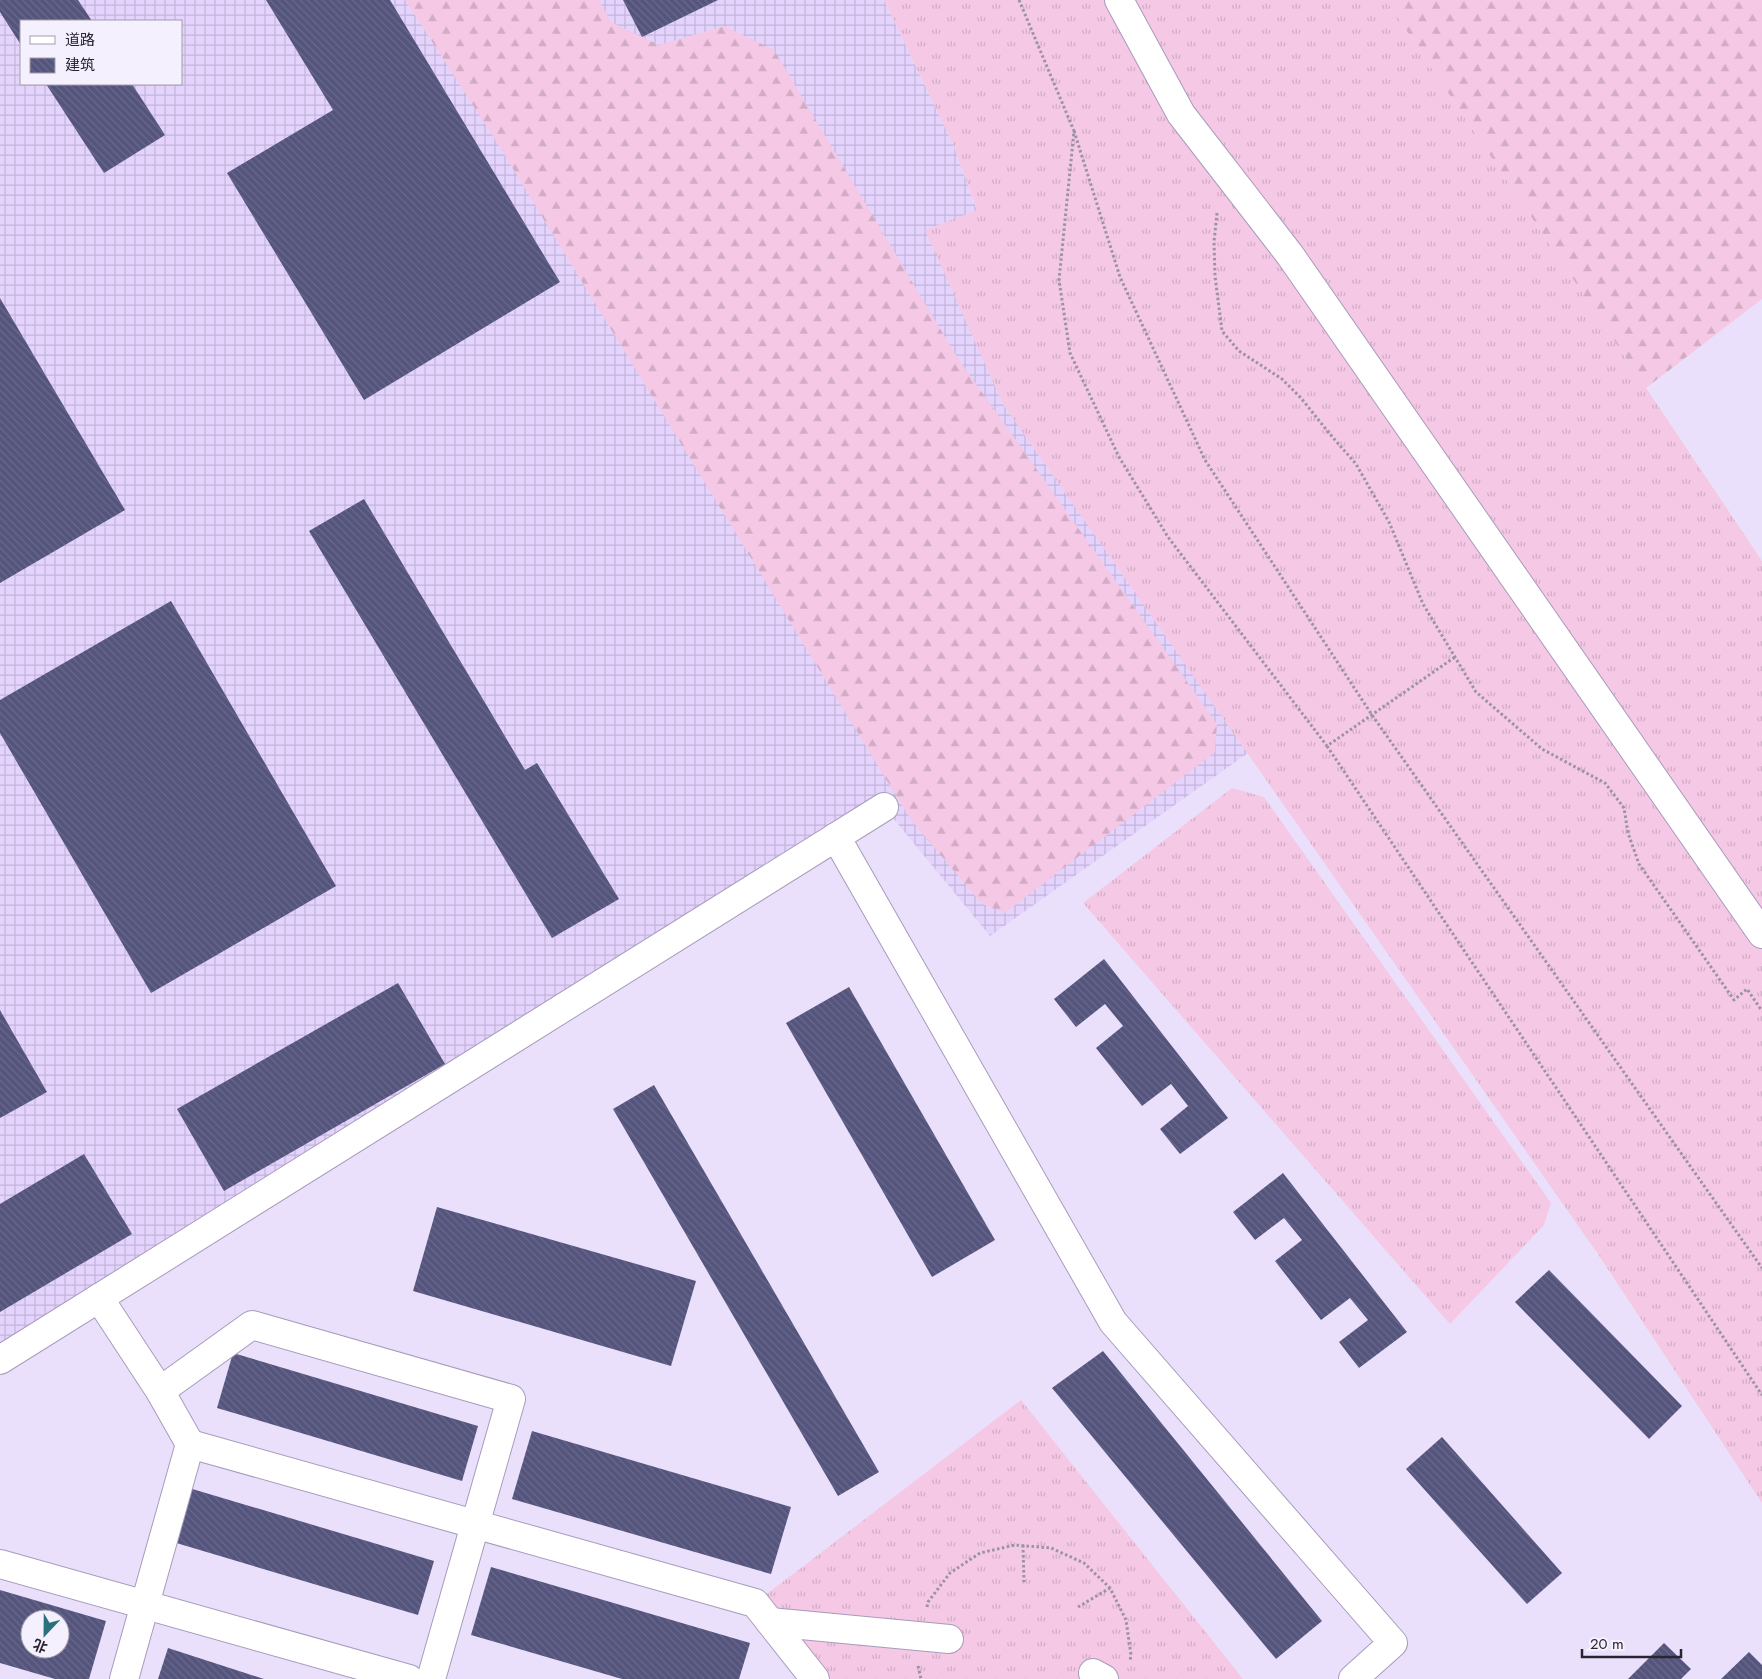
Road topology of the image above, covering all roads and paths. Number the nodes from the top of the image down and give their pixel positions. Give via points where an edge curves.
1 (1019, 0) edge
2 (1119, 0) edge
3 (1074, 131) junction
4 (1228, 176) junction
5 (1455, 657) junction
6 (1372, 715) junction
7 (1327, 746) junction
8 (884, 807) dead end
9 (836, 837) dead end
10 (1762, 934) edge
11 (1762, 1011) edge
12 (1762, 1268) edge
13 (100, 1298) junction
14 (0, 1360) edge
15 (160, 1391) junction
16 (1762, 1395) edge
17 (190, 1444) junction
18 (476, 1524) junction
19 (1023, 1545) junction
20 (0, 1564) edge
21 (1024, 1582) dead end
22 (1110, 1588) junction
23 (146, 1605) junction
24 (1078, 1607) dead end
25 (770, 1622) junction
26 (917, 1636) junction
27 (949, 1639) dead end
28 (1129, 1663) dead end
29 (124, 1679) edge
30 (409, 1679) edge
31 (431, 1679) edge
32 (815, 1679) edge
33 (921, 1679) edge
34 (1353, 1679) edge

1 - 3 path
2 - 4 street via 1182,114
3 - 6 path via 1120,277 1205,460
3 - 7 path via 1059,280 1070,353 1120,456 1168,537
4 - 5 path via 1216,216 1214,242 1222,331 1239,351 1282,379 1356,464 1388,522 1423,604
4 - 10 street via 1290,255
5 - 6 path
5 - 11 path via 1476,692 1542,750 1604,783 1624,808 1628,833 1639,864 1734,1000 1747,989
6 - 7 path
6 - 12 path
7 - 16 path
8 - 13 street
9 - 34 street via 1113,1322 1393,1643
13 - 14 street
13 - 15 street
15 - 17 street
15 - 18 street via 252,1325 512,1399
17 - 18 street
17 - 23 street
18 - 25 street via 755,1603
18 - 31 street
19 - 21 path
19 - 22 path via 1051,1548 1084,1563
19 - 26 path via 980,1553 950,1573 928,1602
20 - 23 street
22 - 24 path
22 - 28 path via 1126,1620 1131,1655
23 - 29 street
23 - 30 street
25 - 26 street
25 - 32 street
26 - 27 street
26 - 33 path

